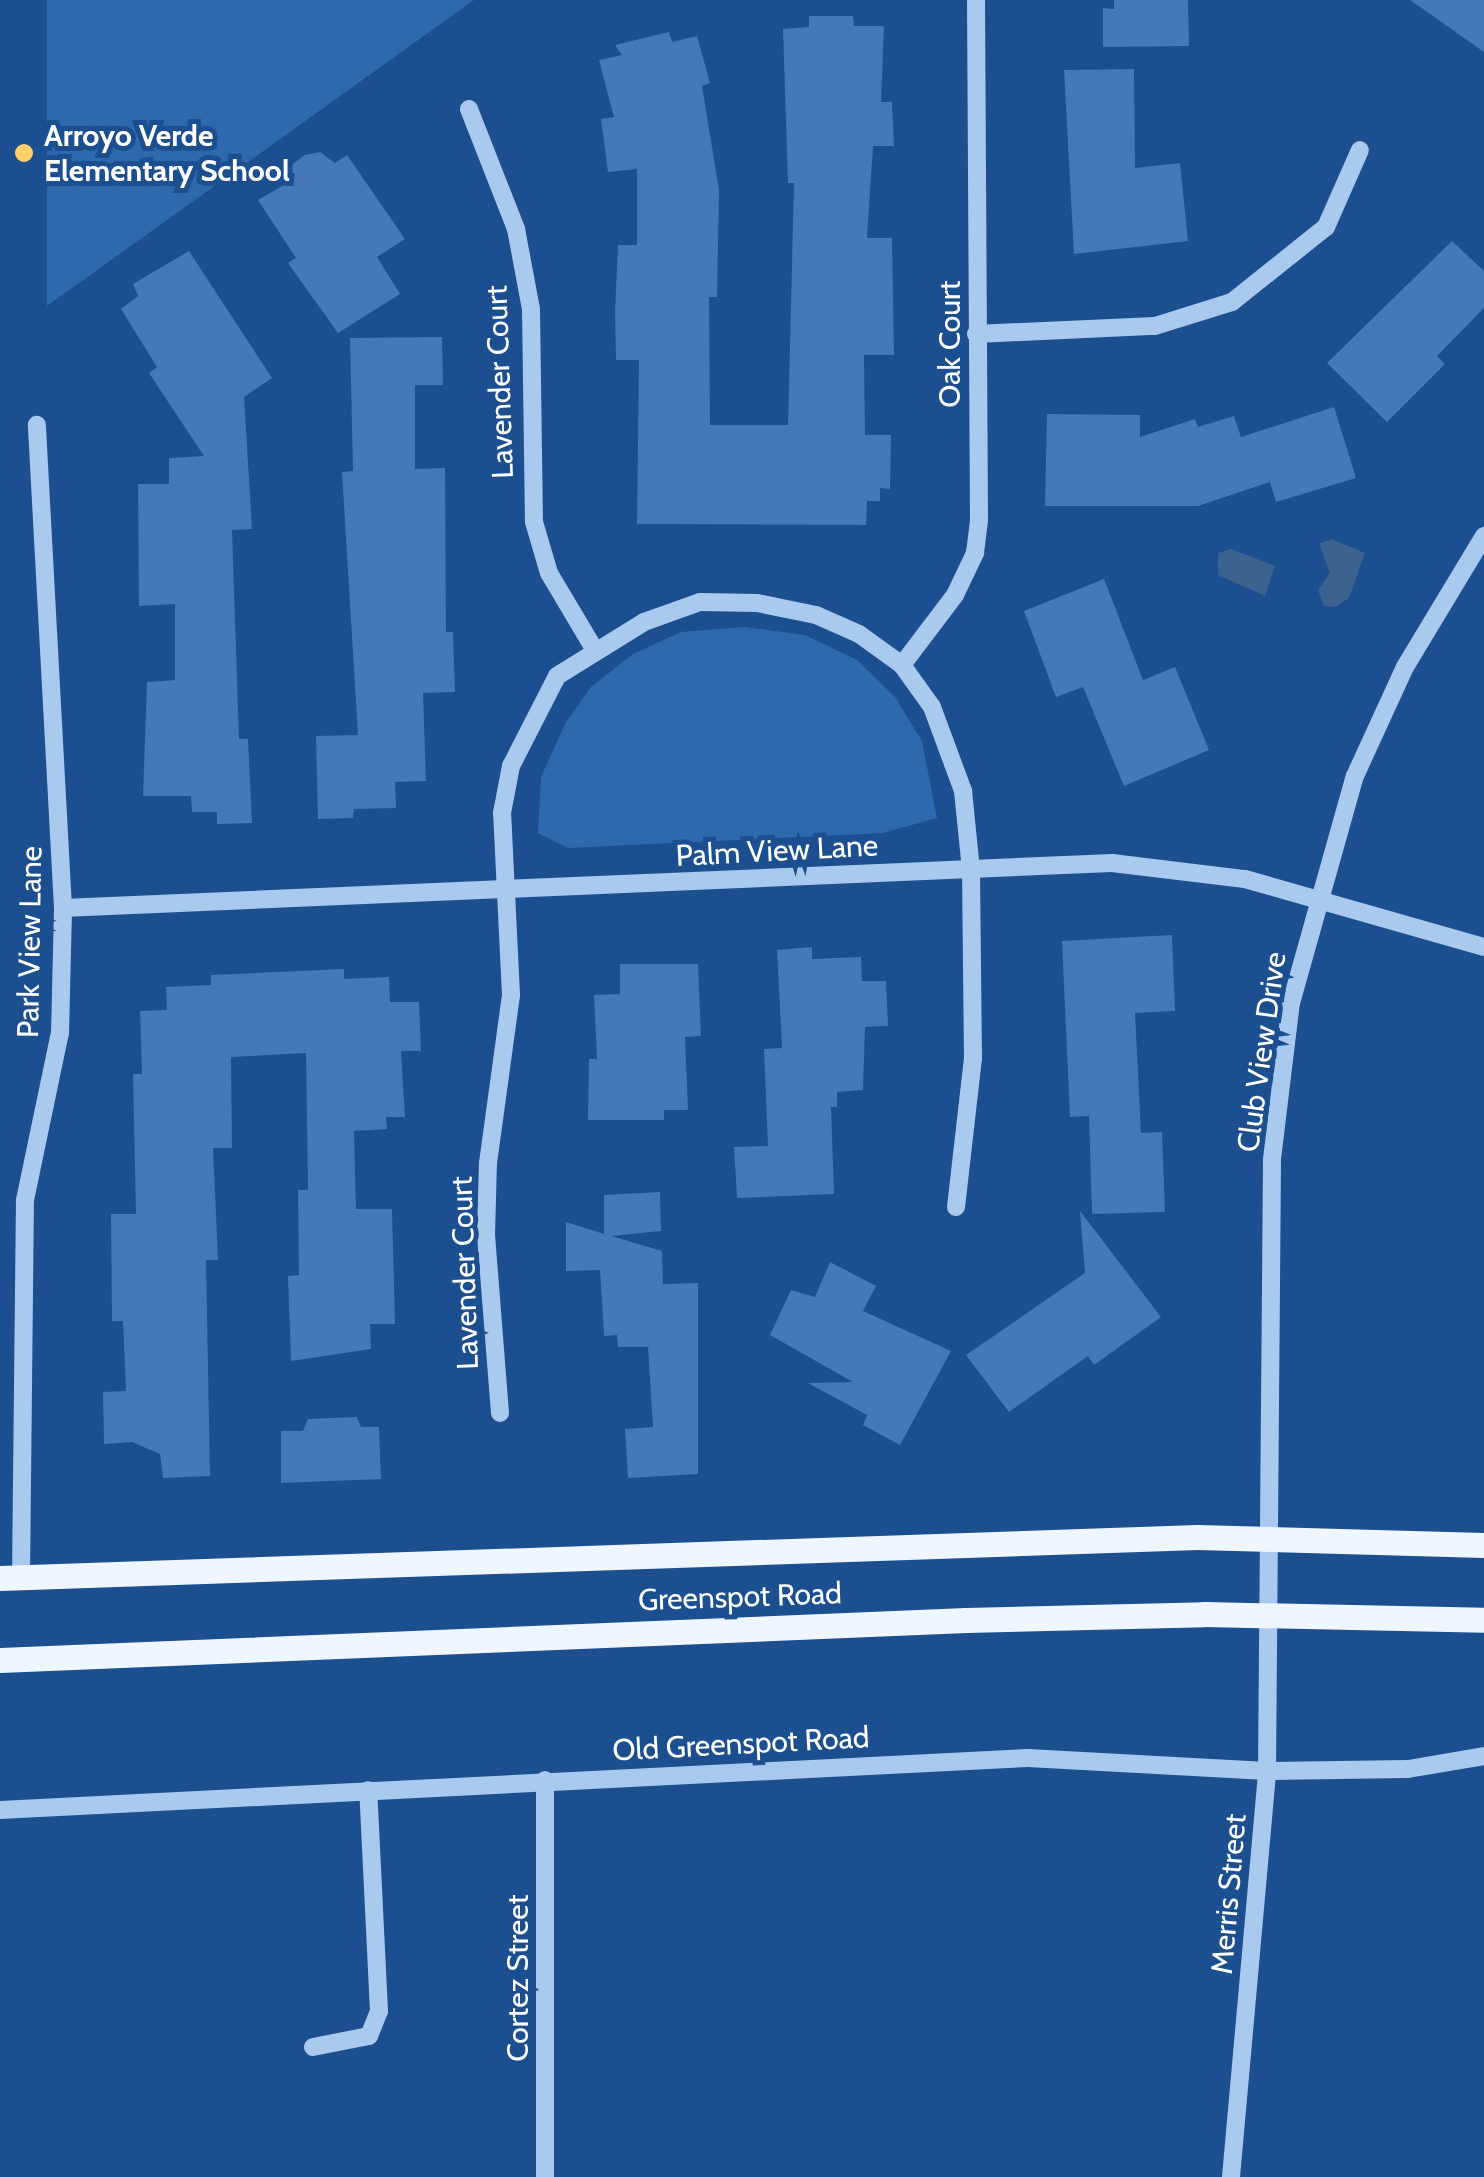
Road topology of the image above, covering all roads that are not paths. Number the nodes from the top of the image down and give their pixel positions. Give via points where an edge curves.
1 (976, 0) edge
2 (468, 109) dead end
3 (1360, 150) dead end
4 (976, 334) junction
5 (37, 424) dead end
6 (1484, 536) edge
7 (594, 648) junction
8 (902, 665) junction
9 (971, 870) junction
10 (506, 892) junction
11 (1317, 898) junction
12 (63, 908) junction
13 (1484, 947) edge
14 (956, 1206) dead end
15 (500, 1413) dead end
16 (1266, 1538) junction
17 (1484, 1544) edge
18 (11, 1578) edge
19 (1268, 1615) junction
20 (1484, 1620) edge
21 (0, 1660) edge
22 (1484, 1756) edge
23 (1267, 1771) junction
24 (545, 1780) junction
25 (368, 1790) junction
26 (0, 1810) edge
27 (313, 2047) dead end
28 (545, 2177) edge
29 (1231, 2177) edge

1 - 4 street, Oak Court
2 - 7 street, Lavender Court via 516,229 531,309 534,522 549,573
3 - 4 street via 1326,227 1232,302 1155,326
4 - 8 street, Oak Court via 975,553 955,595
5 - 12 street, Park View Lane
6 - 11 street, Club View Drive via 1405,668 1355,776
7 - 8 street, Lavender Court via 700,602 757,602 830,621
7 - 10 street, Lavender Court via 557,676 510,766 502,814
8 - 9 street via 952,748
9 - 10 street, Palm View Lane
9 - 11 street, Palm View Lane via 1169,866
9 - 14 street via 973,1058
10 - 12 street, Palm View Lane
10 - 15 street, Lavender Court via 510,995 488,1163 486,1234
11 - 13 street, Palm View Lane
11 - 16 street, Club View Drive via 1291,1003 1272,1159
12 - 18 street, Park View Lane via 60,1034 25,1200
16 - 17 main road, Greenspot Road
16 - 18 main road, Greenspot Road
16 - 19 street, Club View Drive
19 - 20 main road, Greenspot Road
19 - 21 main road, Greenspot Road via 966,1620
19 - 23 street, Merris Street
22 - 23 street, Old Greenspot Road via 1408,1769
23 - 24 street, Old Greenspot Road via 1028,1758
23 - 29 street, Merris Street
24 - 25 street, Old Greenspot Road
24 - 28 street, Cortez Street
25 - 26 street, Old Greenspot Road
25 - 27 street via 379,2010 369,2036

